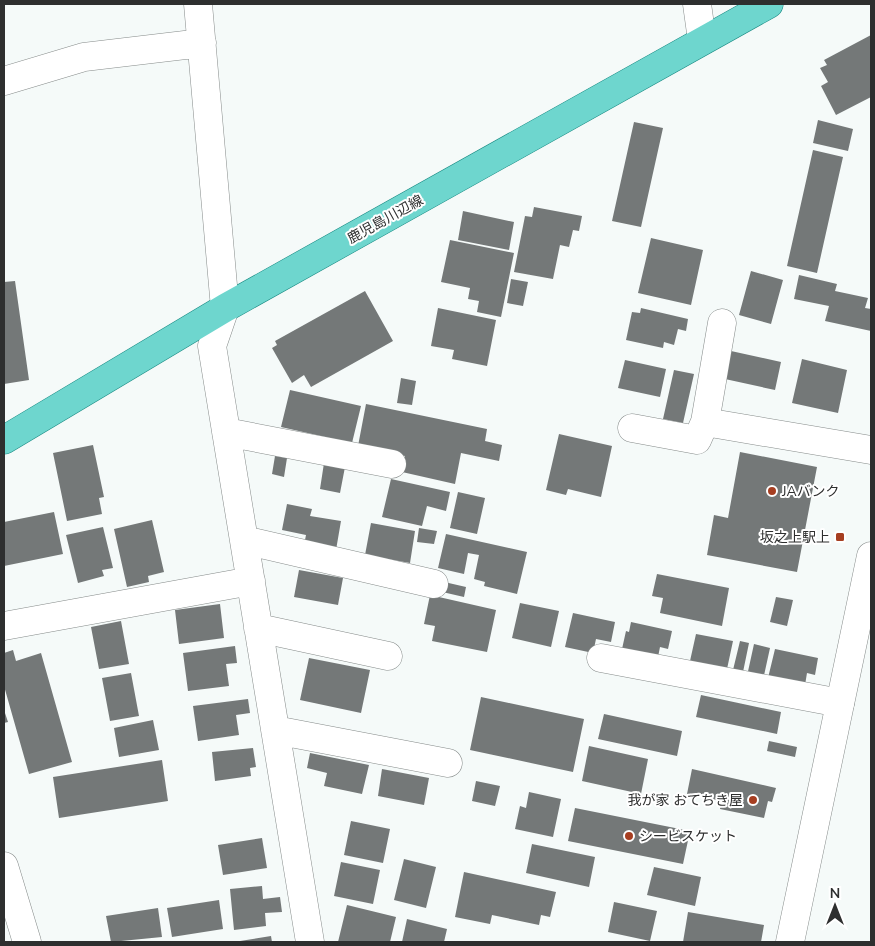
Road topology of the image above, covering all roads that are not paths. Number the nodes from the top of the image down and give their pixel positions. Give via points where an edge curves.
1 (198, 4) edge
2 (697, 4) edge
3 (769, 4) edge
4 (702, 40) junction
5 (202, 43) junction
6 (4, 81) edge
7 (224, 308) junction
8 (722, 323) dead end
9 (705, 422) junction
10 (632, 428) dead end
11 (226, 432) junction
12 (4, 440) edge
13 (871, 450) edge
14 (392, 464) dead end
15 (244, 540) junction
16 (871, 556) edge
17 (250, 581) junction
18 (434, 584) dead end
19 (4, 626) edge
20 (258, 628) junction
21 (388, 656) dead end
22 (601, 658) dead end
23 (840, 703) junction
24 (275, 730) junction
25 (448, 762) dead end
26 (4, 866) edge
27 (27, 942) edge
28 (310, 942) edge
29 (790, 942) edge

1 - 5 street
2 - 4 street
3 - 4 main road, 鹿児島川辺線
4 - 7 main road, 鹿児島川辺線
5 - 6 street via 84,57
5 - 7 street
7 - 11 street via 212,346
7 - 12 main road, 鹿児島川辺線
8 - 9 street
9 - 10 street via 697,440
9 - 13 street
11 - 14 street
11 - 15 street
15 - 17 street
15 - 18 street
16 - 23 street
17 - 19 street
17 - 20 street
20 - 21 street
20 - 24 street
22 - 23 street
23 - 29 street
24 - 25 street
24 - 28 street
26 - 27 street

